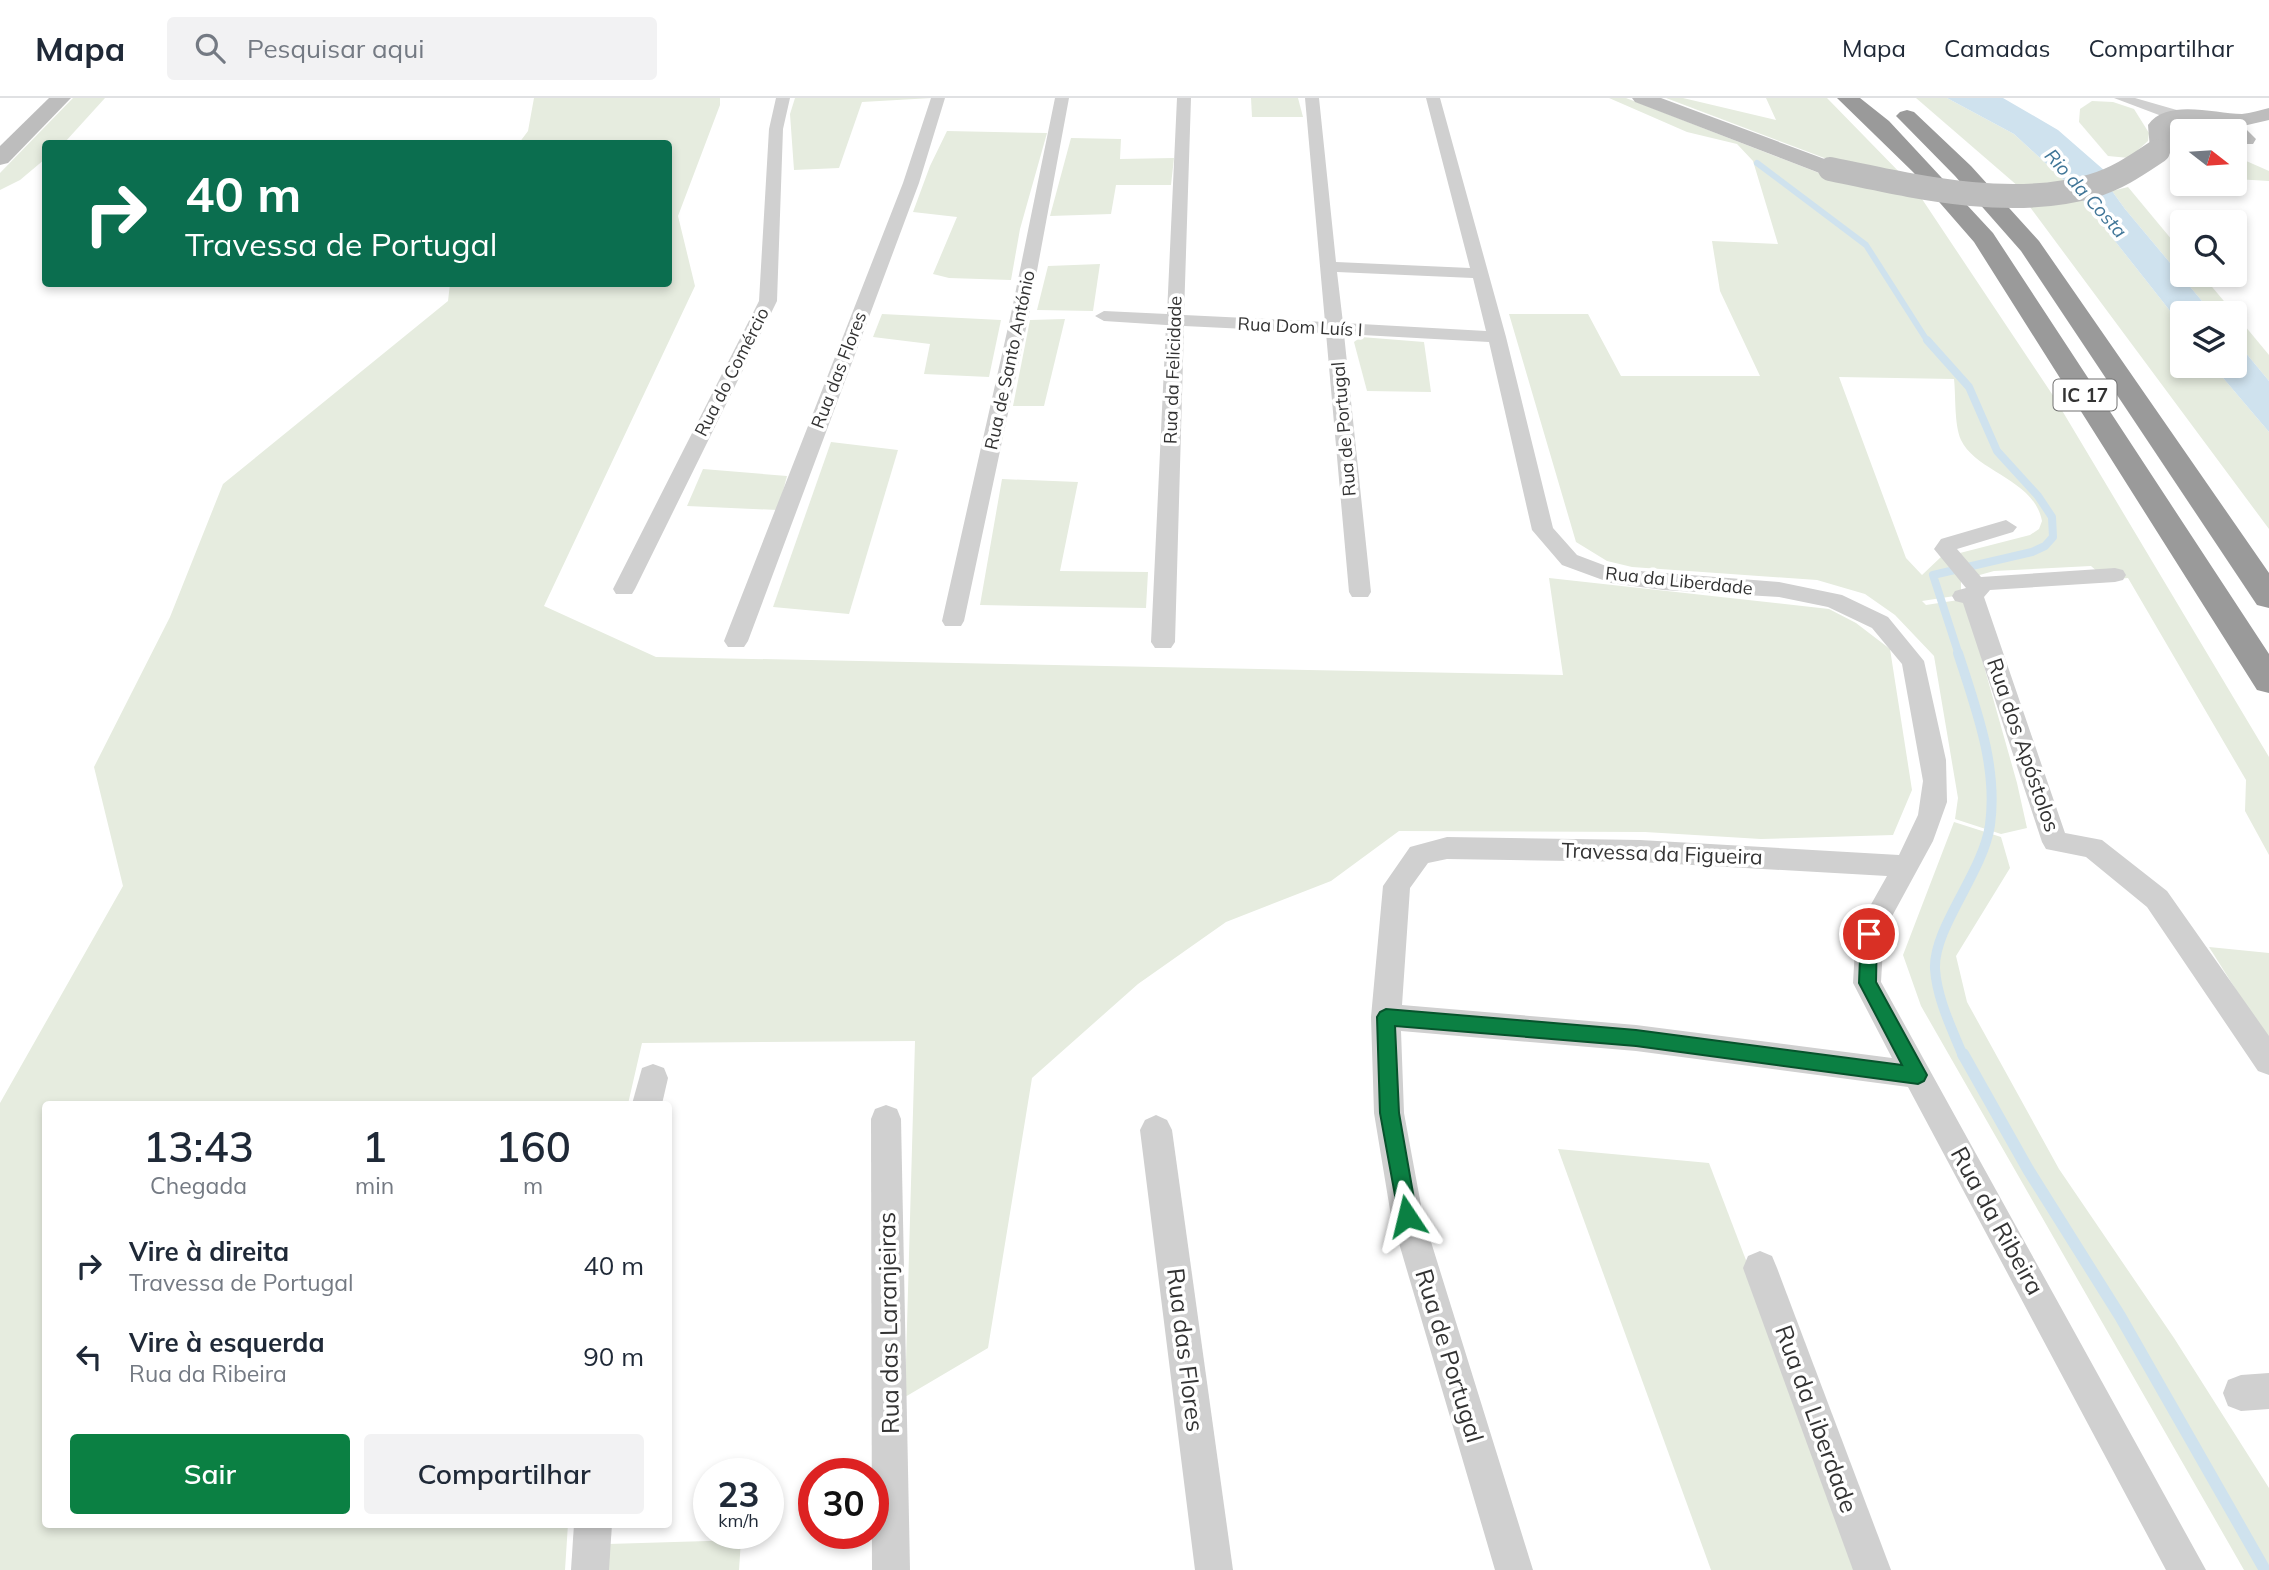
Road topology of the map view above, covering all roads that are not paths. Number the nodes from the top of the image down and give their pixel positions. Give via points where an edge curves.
1 (61, 98) edge
2 (938, 98) edge
3 (1062, 98) edge
4 (1184, 98) edge
5 (1312, 98) edge
6 (1433, 98) edge
7 (1642, 98) edge
8 (1847, 98) edge
9 (2121, 98) edge
10 (781, 100) edge
11 (2136, 104) junction
12 (2269, 114) edge
13 (1897, 118) junction
14 (2199, 118) junction
15 (2203, 119) edge
16 (2247, 132) edge
17 (2167, 141) edge
18 (0, 158) edge
19 (1329, 267) junction
20 (1479, 273) junction
21 (1104, 316) dead end
22 (1175, 321) junction
23 (1335, 329) junction
24 (1497, 337) junction
25 (2006, 527) dead end
26 (2115, 575) dead end
27 (624, 589) dead end
28 (1971, 589) junction
29 (1360, 592) dead end
30 (2269, 597) edge
31 (953, 621) dead end
32 (736, 640) dead end
33 (1163, 642) dead end
34 (2269, 681) edge
35 (1419, 854) joint
36 (1906, 866) junction
37 (1386, 1017) junction
38 (2269, 1061) edge
39 (1918, 1075) junction
40 (886, 1119) dead end
41 (1156, 1130) dead end
42 (1760, 1268) dead end
43 (593, 1528) edge
44 (590, 1570) edge
45 (891, 1570) edge
46 (1214, 1570) edge
47 (1514, 1570) edge
48 (1872, 1570) edge
49 (2187, 1570) edge

1 - 18 street
2 - 32 street, Rua das Flores via 911,183
3 - 31 street, Rua de Santo António via 1018,328
4 - 22 street, Rua da Felicidade
5 - 19 street, Rua de Portugal
6 - 20 street, Rua da Liberdade
7 - 17 street, bridge via 1830,169 1931,189 2027,193 2100,183 2121,175
8 - 13 highway, IC 17
9 - 11 street
10 - 27 street, Rua do Comércio via 768,301
11 - 14 street
11 - 17 street via 2151,114
12 - 16 street
13 - 30 highway, IC 17 via 2030,246
13 - 34 highway, IC 17 via 1984,238
14 - 15 street
14 - 17 street via 2166,118
19 - 20 street
19 - 23 street, Rua de Portugal
20 - 24 street, Rua da Liberdade
21 - 22 street, Rua Dom Luís I
22 - 23 street, Rua Dom Luís I
22 - 33 street, Rua da Felicidade
23 - 24 street, Rua Dom Luís I
23 - 29 street, Rua de Portugal
24 - 36 street, Rua da Liberdade via 1543,530 1560,554 1584,568 1614,576 1829,598 1877,618 1900,641 1914,663 1933,752 1935,786 1930,813
25 - 28 street via 1945,549
26 - 28 street via 1984,583
28 - 38 street, Rua dos Apóstolos via 2055,842 2093,847 2157,899
35 - 36 street, Travessa da Figueira via 1447,848 1626,851
35 - 37 street, Rua de Portugal via 1397,886
36 - 39 street, Rua da Ribeira via 1869,934 1867,983
37 - 39 street via 1636,1038
37 - 47 street, Rua de Portugal via 1389,1113 1407,1216
39 - 49 street, Rua da Ribeira
40 - 45 street, Rua das Laranjeiras
41 - 46 street, Rua das Flores
42 - 48 street, Rua da Liberdade
43 - 44 street

